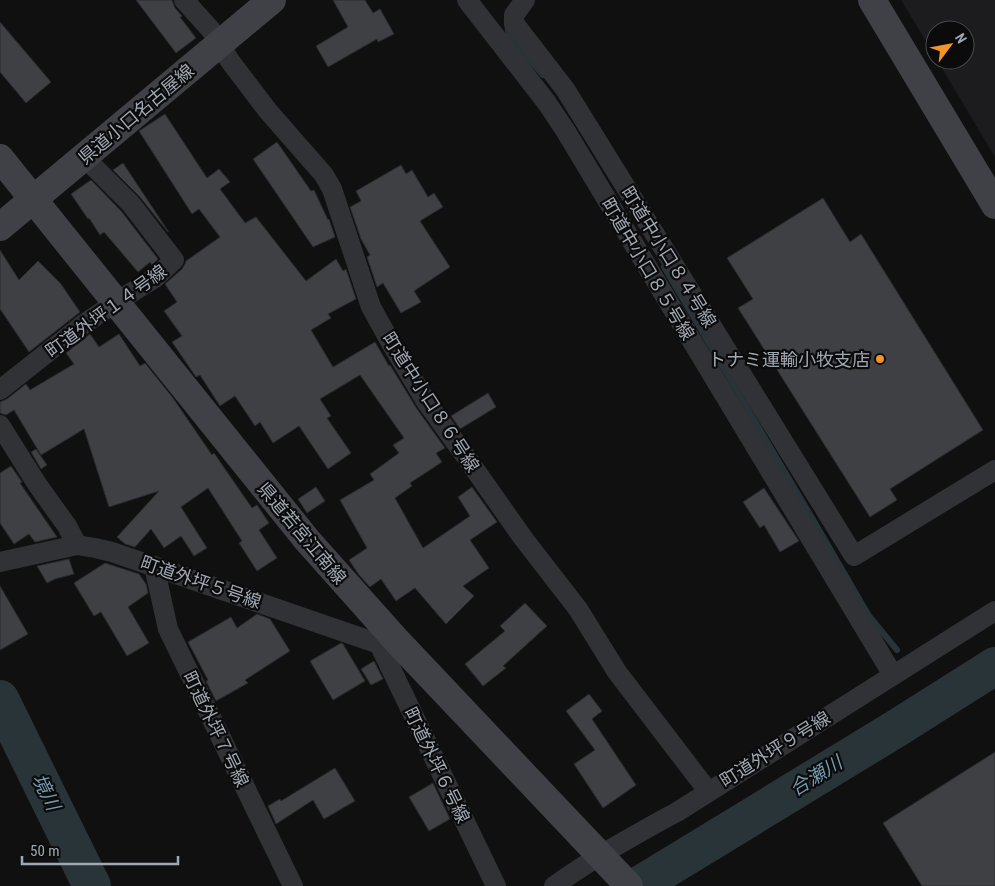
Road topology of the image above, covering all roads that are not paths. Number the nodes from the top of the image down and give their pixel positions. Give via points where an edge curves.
1 (184, 0) edge
2 (272, 0) edge
3 (467, 0) edge
4 (524, 0) edge
5 (872, 0) edge
6 (219, 44) junction
7 (84, 157) junction
8 (0, 158) edge
9 (33, 200) junction
10 (995, 205) edge
11 (0, 227) edge
12 (116, 302) junction
13 (0, 390) edge
14 (0, 425) edge
15 (995, 470) edge
16 (77, 545) junction
17 (0, 562) edge
18 (154, 566) junction
19 (995, 610) edge
20 (388, 642) junction
21 (893, 675) junction
22 (708, 791) junction
23 (604, 859) junction
24 (292, 886) edge
25 (496, 886) edge
26 (554, 886) edge
27 (629, 886) edge

1 - 6 street, 町道中小口８６号線
2 - 6 main road, 県道小口名古屋線
3 - 21 street, 町道中小口８５号線 via 565,130
4 - 15 street, 町道中小口８４号線 via 514,15 514,24 565,89 854,556
5 - 10 main road
6 - 7 main road, 県道小口名古屋線
6 - 22 street, 町道中小口８６号線 via 268,111 324,174 332,188 371,307 427,403 578,610 617,672
7 - 9 main road, 県道小口名古屋線
7 - 12 street, 町道外坪１４号線 via 131,204 174,260 155,278
8 - 9 main road, 県道若宮江南線
9 - 11 main road, 県道小口名古屋線
9 - 12 main road, 県道若宮江南線
12 - 13 street, 町道外坪１４号線
12 - 20 main road, 県道若宮江南線
14 - 16 street
16 - 17 street, 町道外坪５号線
16 - 18 street, 町道外坪５号線
18 - 20 street, 町道外坪５号線
18 - 24 street, 町道外坪７号線 via 168,629
19 - 21 street, 町道外坪９号線
20 - 23 main road, 県道若宮江南線
20 - 25 street, 町道外坪６号線
21 - 22 street, 町道外坪９号線
22 - 23 street, 町道外坪９号線
23 - 26 street, 町道外坪９号線
23 - 27 main road, 県道若宮江南線

